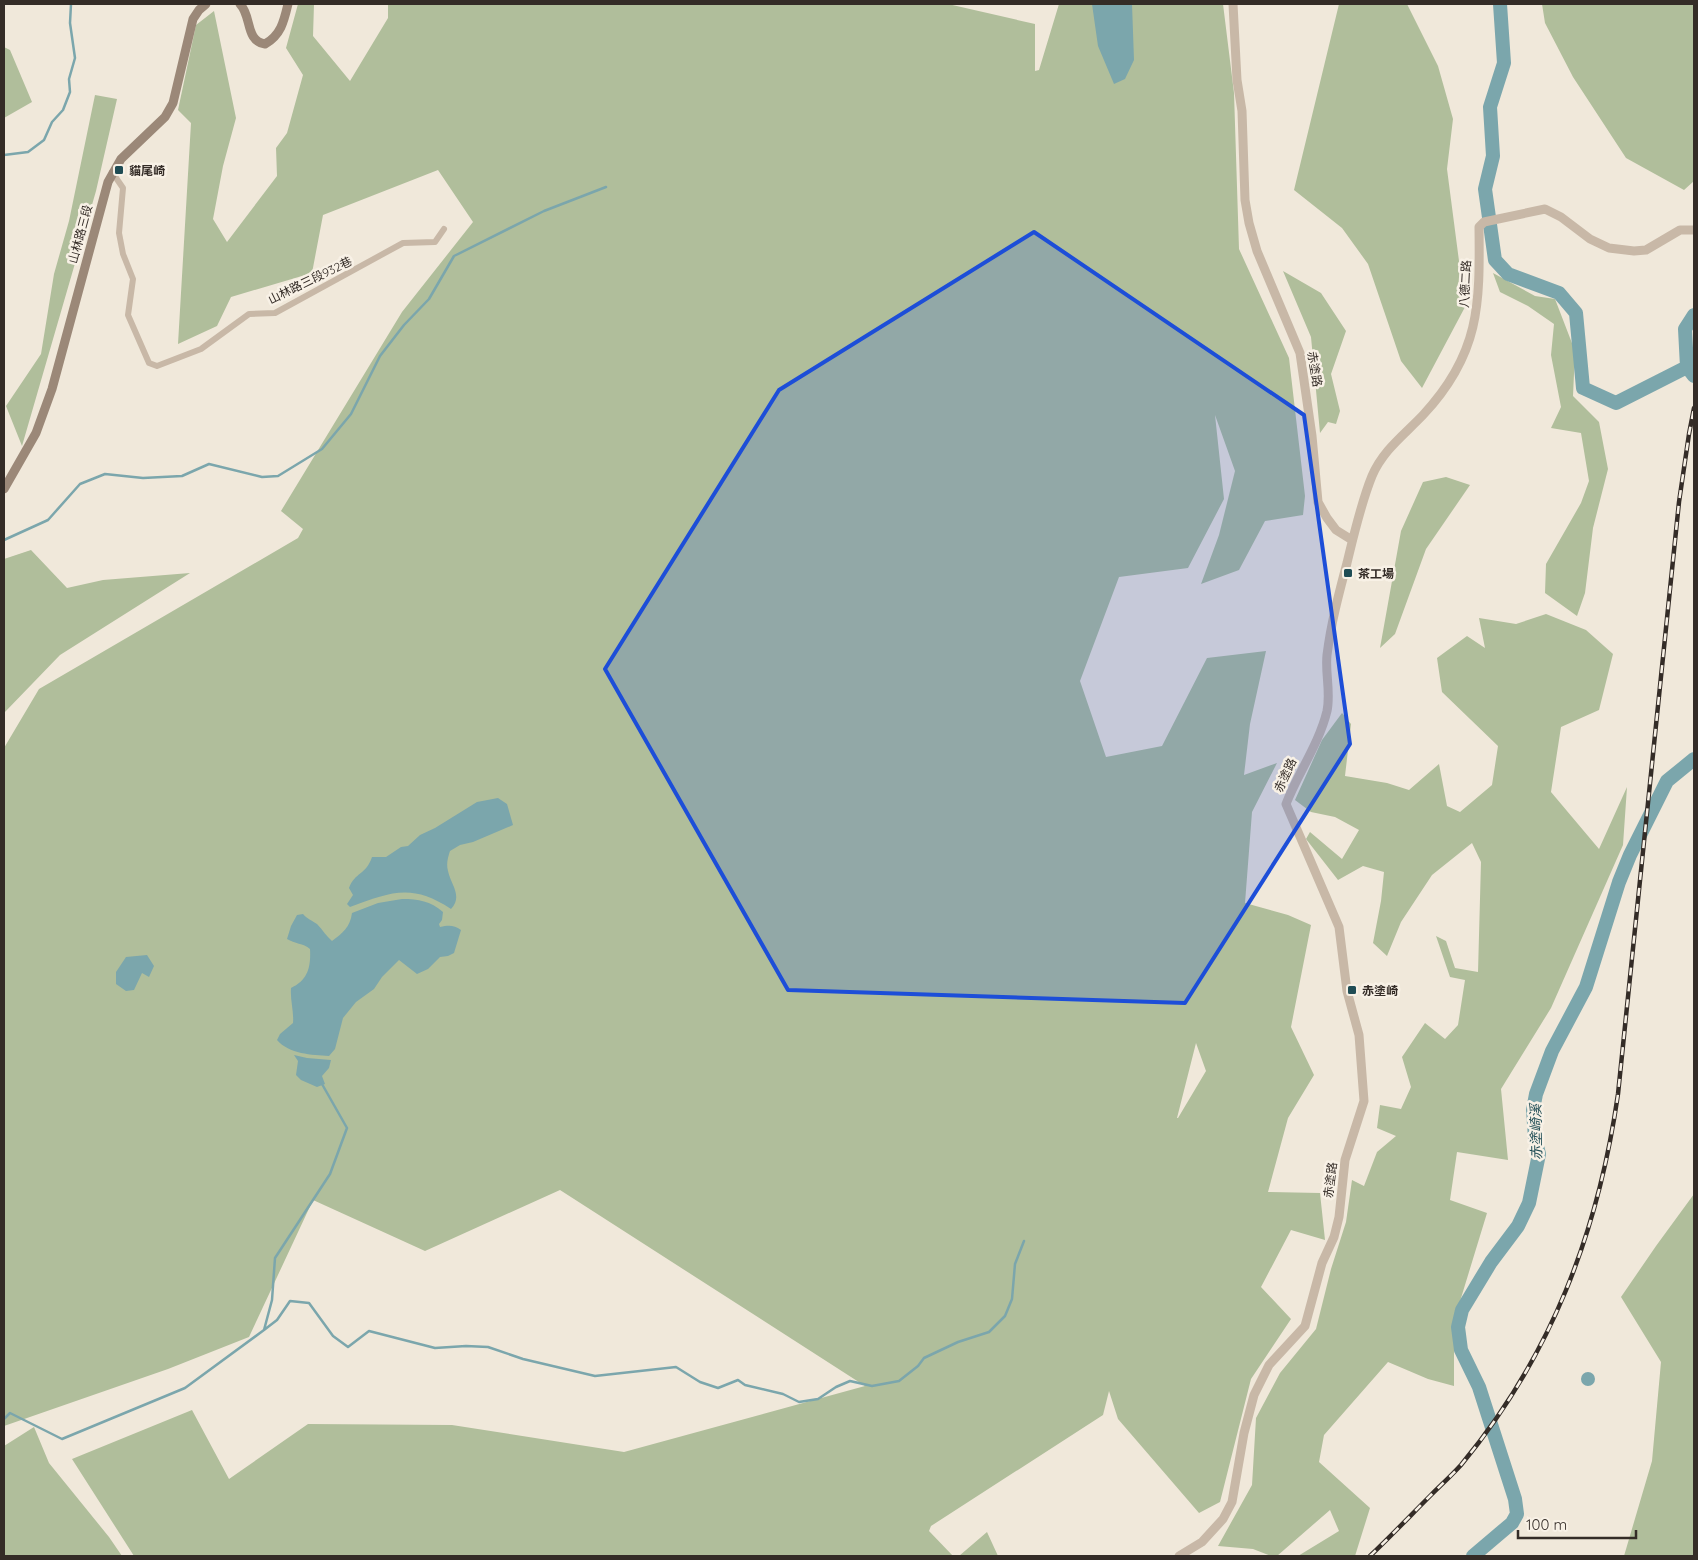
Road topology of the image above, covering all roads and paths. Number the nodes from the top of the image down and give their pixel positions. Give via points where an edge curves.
1 (206, 4) edge
2 (288, 4) edge
3 (1232, 4) edge
4 (243, 5) edge
5 (112, 172) junction
6 (444, 229) dead end
7 (1694, 230) edge
8 (4, 489) edge
9 (1352, 540) junction
10 (1179, 1556) edge

1 - 5 main road, 山林路三段 via 193,19 170,110 120,159
2 - 4 main road via 281,28 265,44 252,38
3 - 9 street, 赤塗路 via 1242,111 1244,200 1249,223 1257,251 1300,353 1318,502 1336,530
5 - 6 street, 山林路三段932巷 via 124,188 120,233 123,254 133,279 128,315 149,363 157,366 202,348 249,314 275,313 403,243 435,242
5 - 8 main road, 山林路三段 via 52,389 36,433
7 - 9 street, 八德二路 via 1680,230 1646,250 1634,251 1609,248 1545,209 1484,222 1479,227 1478,307 1463,356 1444,390 1380,459
9 - 10 street, 赤塗路 via 1330,634 1327,711 1286,804 1339,927 1347,991 1359,1035 1364,1101 1345,1160 1334,1237 1322,1262 1305,1326 1269,1366 1254,1396 1232,1502 1223,1519 1202,1542

